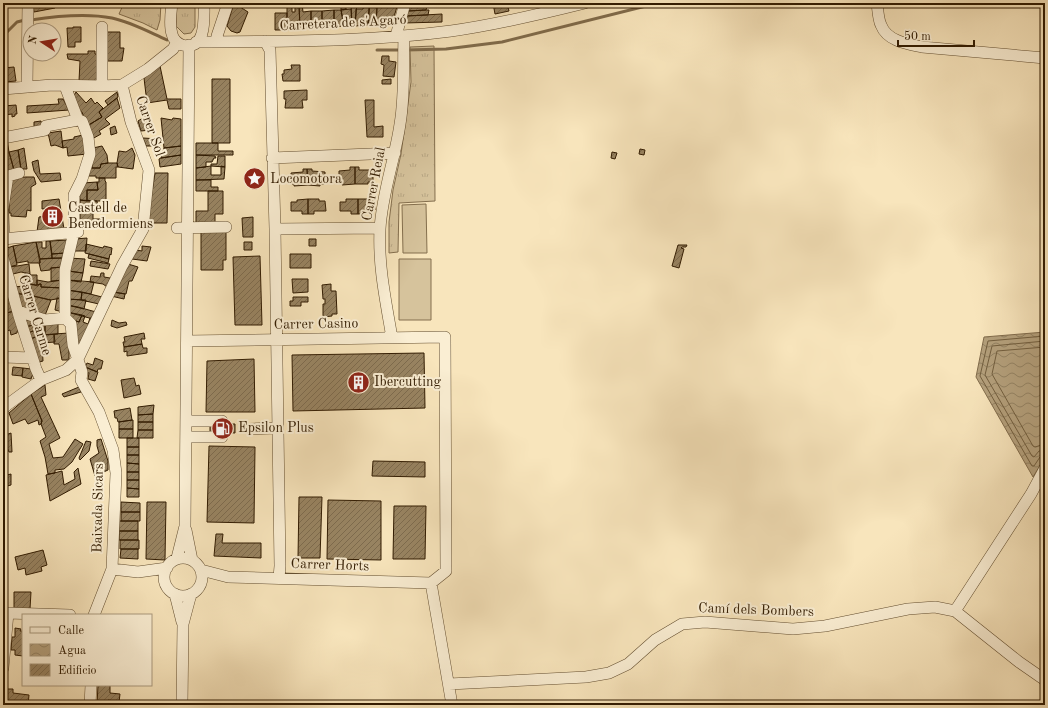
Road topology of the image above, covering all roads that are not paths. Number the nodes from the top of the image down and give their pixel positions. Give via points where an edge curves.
1 (172, 3) edge
2 (204, 3) edge
3 (228, 3) edge
4 (405, 3) edge
5 (585, 3) edge
6 (877, 3) edge
7 (27, 7) edge
8 (204, 24) junction
9 (102, 28) dead end
10 (222, 39) junction
11 (401, 39) junction
12 (265, 41) junction
13 (177, 42) junction
14 (193, 44) junction
15 (1045, 58) edge
16 (122, 85) junction
17 (27, 86) junction
18 (65, 86) junction
19 (102, 86) junction
20 (3, 89) edge
21 (78, 120) junction
22 (3, 138) edge
23 (395, 153) junction
24 (272, 158) junction
25 (18, 173) dead end
26 (3, 208) edge
27 (3, 213) edge
28 (226, 227) dead end
29 (182, 228) junction
30 (380, 228) junction
31 (275, 229) junction
32 (76, 232) junction
33 (3, 240) edge
34 (3, 258) edge
35 (18, 311) junction
36 (65, 318) junction
37 (392, 338) junction
38 (276, 340) junction
39 (187, 341) junction
40 (3, 357) edge
41 (32, 358) junction
42 (78, 359) junction
43 (66, 370) junction
44 (41, 380) junction
45 (81, 380) junction
46 (3, 409) edge
47 (186, 420) junction
48 (277, 428) junction
49 (250, 429) dead end
50 (186, 437) junction
51 (1045, 468) edge
52 (185, 526) junction
53 (177, 558) junction
54 (192, 560) junction
55 (166, 568) junction
56 (112, 569) junction
57 (201, 570) junction
58 (138, 572) junction
59 (228, 577) junction
60 (278, 578) junction
61 (201, 582) junction
62 (165, 583) junction
63 (431, 583) junction
64 (175, 594) junction
65 (191, 594) junction
66 (955, 611) junction
67 (49, 614) edge
68 (94, 614) edge
69 (183, 624) junction
70 (3, 668) edge
71 (1045, 680) edge
72 (449, 684) junction
73 (91, 686) edge
74 (90, 705) edge
75 (182, 705) edge
76 (452, 705) edge

1 - 13 street via 171,30
2 - 8 street
3 - 10 street
4 - 11 street, Carrer Reial
5 - 11 street, Carretera de s'Agaró via 475,27
6 - 15 street via 881,26 889,36 903,43
7 - 17 street
8 - 10 street
8 - 14 street via 201,36
9 - 19 street
10 - 12 street, Carretera de s'Agaró
10 - 14 street, Carretera de s'Agaró
11 - 12 street, Carretera de s'Agaró
11 - 23 street, Carrer Reial via 404,96
12 - 24 street via 270,50
13 - 14 street, Carretera de s'Agaró via 183,45
13 - 16 street, Carrer Sol via 173,49 148,69
14 - 29 street
16 - 19 street
16 - 42 street, Carrer Sol via 131,122 149,170 140,230
17 - 18 street
17 - 20 street
18 - 19 street
18 - 21 street
21 - 22 street via 46,126 45,130
21 - 32 street via 82,121 88,137 90,154 74,195
23 - 24 street
23 - 30 street, Carrer Reial
24 - 31 street
25 - 26 street via 8,176
27 - 33 street
28 - 29 street
29 - 39 street
30 - 31 street
30 - 37 street, Carrer Reial via 381,273
31 - 38 street
32 - 33 street
32 - 36 street via 65,270
34 - 35 street, Carrer Carme
35 - 36 street via 45,320
35 - 41 street, Carrer Carme
36 - 42 street, Baixada Sicars via 71,324 73,346
37 - 38 street, Carrer Casino
37 - 63 street, Carrer Casino via 445,337 446,570
38 - 39 street, Carrer Casino
38 - 48 street
39 - 47 street
40 - 41 street
41 - 44 street, Carrer Carme
42 - 43 street, Carrer Sol
42 - 45 street, Baixada Sicars via 82,372
43 - 44 street
43 - 45 street
44 - 46 street
45 - 56 street, Baixada Sicars via 99,412 113,450 116,473
47 - 50 street
47 - 50 street via 222,421 222,437
48 - 49 street
48 - 60 street via 280,566
50 - 52 street
51 - 66 street via 1031,494
52 - 53 street
52 - 54 street
53 - 54 street
53 - 55 street
54 - 57 street
55 - 58 street
55 - 62 street
56 - 58 street
56 - 68 street, Baixada Sicars
57 - 59 street, Carrer Horts
57 - 61 street
58 - 62 street
59 - 60 street, Carrer Horts
59 - 61 street, Carrer Horts
60 - 63 street, Carrer Horts
61 - 65 street via 197,590
62 - 64 street
63 - 72 street
64 - 65 street
64 - 69 street
65 - 69 street
66 - 71 street
66 - 72 street, Camí dels Bombers via 935,607 908,609 825,626 792,629 705,622 682,624 655,640 628,664 609,673
67 - 70 street via 8,612
69 - 75 street
72 - 76 street
73 - 74 street

